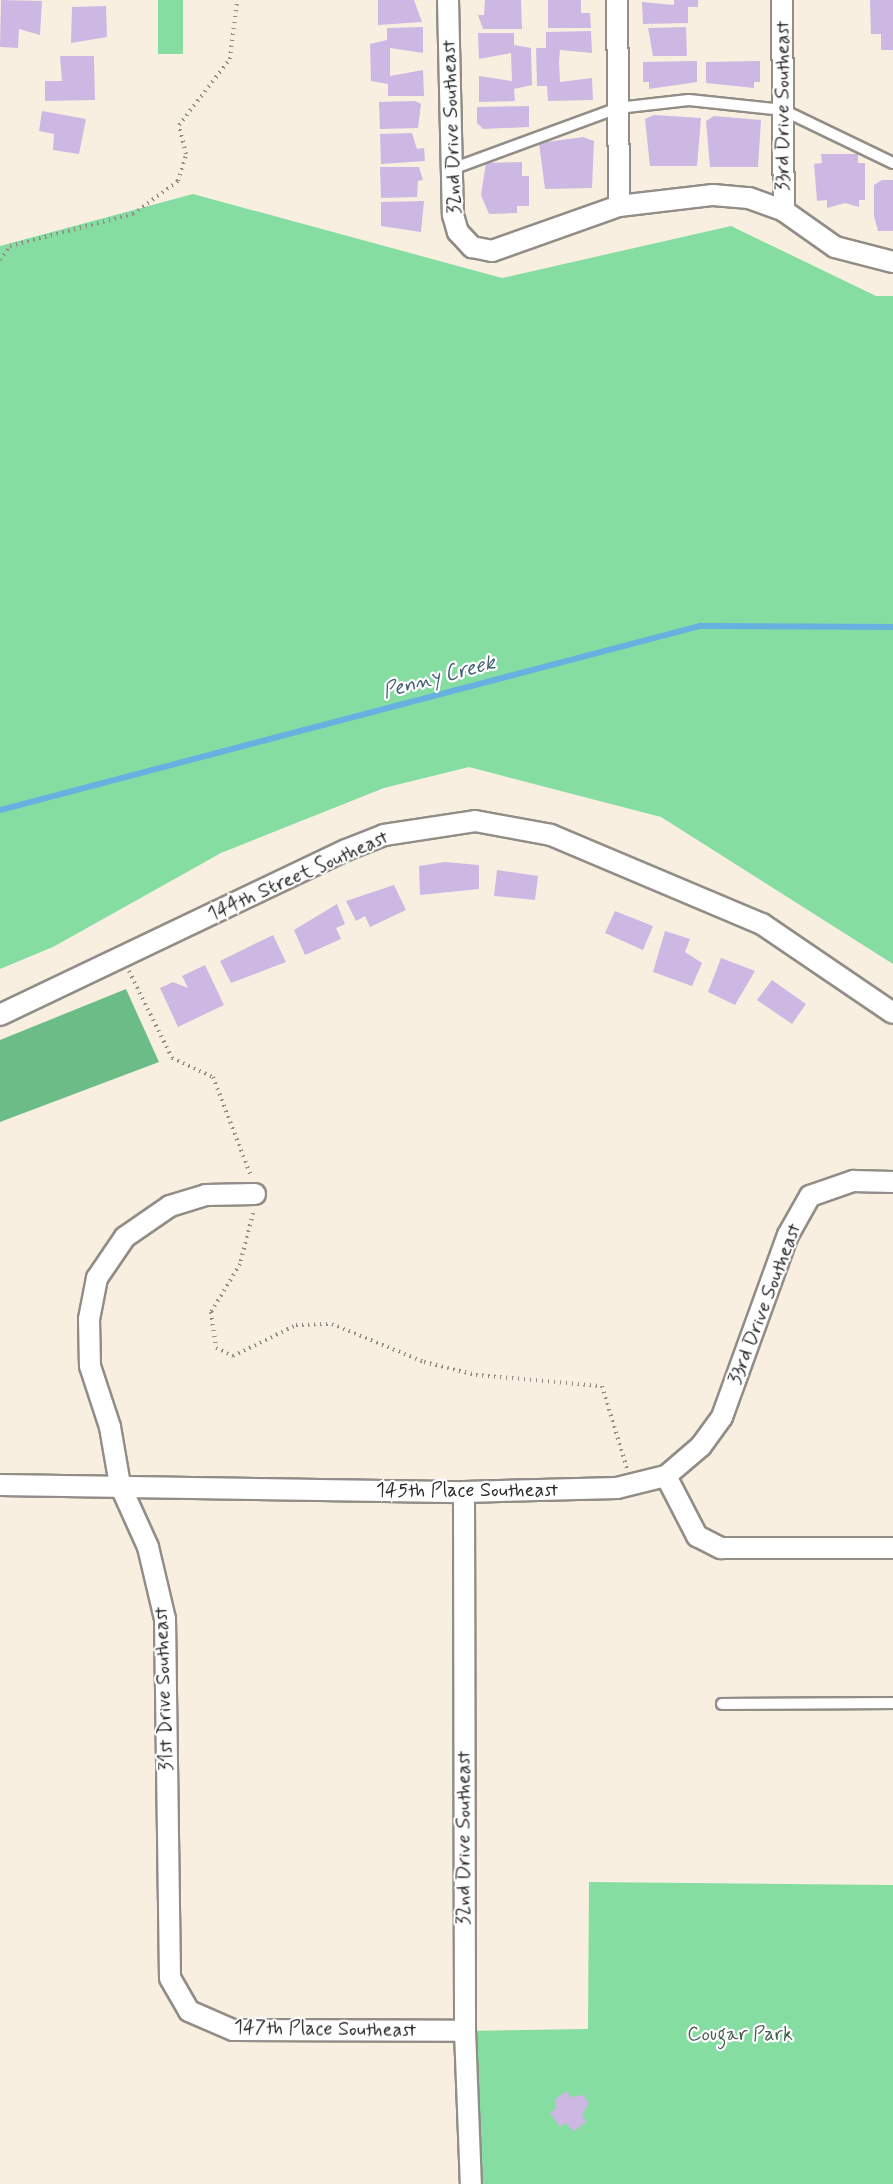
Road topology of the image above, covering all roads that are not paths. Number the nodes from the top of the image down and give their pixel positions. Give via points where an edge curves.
1 (448, 0) edge
2 (617, 0) edge
3 (782, 0) edge
4 (618, 108) junction
5 (783, 110) junction
6 (893, 164) edge
7 (452, 169) junction
8 (619, 206) junction
9 (784, 211) junction
10 (893, 262) edge
11 (893, 1013) edge
12 (0, 1016) edge
13 (893, 1182) edge
14 (255, 1194) road end
15 (666, 1476) junction
16 (0, 1485) edge
17 (120, 1485) junction
18 (464, 1492) junction
19 (893, 1548) edge
20 (722, 1704) dead end
21 (893, 1704) edge
22 (189, 2011) joint
23 (465, 2031) junction
24 (471, 2184) edge

1 - 7 street, 32nd Drive Southeast
2 - 4 street
3 - 5 street, 33rd Drive Southeast
4 - 5 lane via 699,100
4 - 7 lane
4 - 8 street
5 - 6 lane
5 - 9 street, 33rd Drive Southeast
7 - 8 street, 32nd Drive Southeast via 453,215 458,232 472,247 492,251
8 - 9 street via 671,196 713,195 749,198
9 - 10 street via 835,247
11 - 12 street, 144th Street Southeast via 762,924 551,835 475,821 384,835
13 - 15 street, 33rd Drive Southeast via 853,1181 810,1196 788,1235 722,1417 701,1446
14 - 17 street, 31st Drive Southeast via 206,1196 170,1206 125,1237 97,1278 89,1319 90,1366 110,1427
15 - 18 street, 145th Place Southeast via 631,1484
15 - 19 street via 697,1536 722,1548
16 - 17 street, 145th Place Southeast
17 - 18 street, 145th Place Southeast
17 - 22 street, 31st Drive Southeast via 148,1547 165,1619 170,1978
18 - 23 street, 32nd Drive Southeast
20 - 21 lane
22 - 23 street, 147th Place Southeast via 233,2030
23 - 24 street, 32nd Drive Southeast

